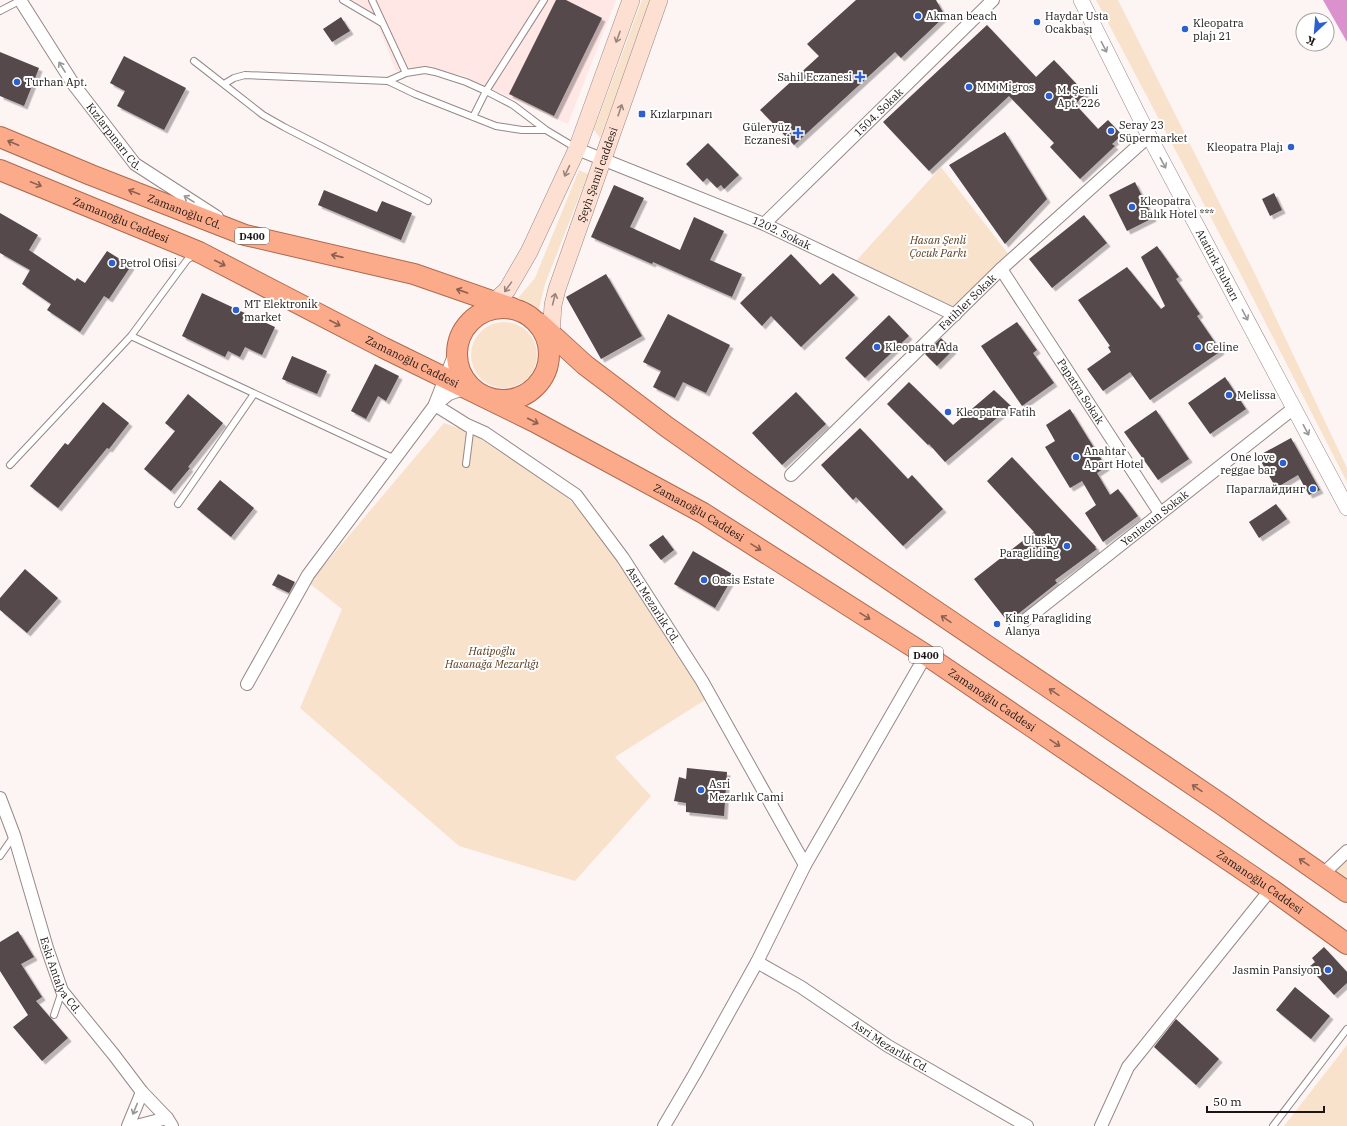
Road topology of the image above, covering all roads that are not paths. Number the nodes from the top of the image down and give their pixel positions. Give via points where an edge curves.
1 (21, 0) edge
2 (343, 0) edge
3 (372, 0) edge
4 (544, 0) edge
5 (631, 0) edge
6 (659, 0) edge
7 (993, 0) edge
8 (1081, 0) edge
9 (0, 11) edge
10 (382, 23) junction
11 (194, 61) dead end
12 (406, 73) junction
13 (388, 82) junction
14 (224, 84) junction
15 (486, 90) junction
16 (473, 117) junction
17 (546, 130) junction
18 (1149, 136) junction
19 (0, 137) edge
20 (577, 149) junction
21 (603, 160) junction
22 (0, 170) edge
23 (428, 202) dead end
24 (764, 224) junction
25 (246, 235) junction
26 (199, 252) junction
27 (1001, 269) junction
28 (488, 307) junction
29 (955, 315) junction
30 (130, 336) junction
31 (547, 336) junction
32 (457, 348) junction
33 (445, 378) junction
34 (466, 388) junction
35 (254, 394) junction
36 (485, 397) junction
37 (435, 405) junction
38 (1294, 408) junction
39 (467, 425) junction
40 (395, 459) junction
41 (466, 464) dead end
42 (10, 465) dead end
43 (791, 475) dead end
44 (178, 504) dead end
45 (1347, 508) edge
46 (1160, 514) junction
47 (1014, 629) dead end
48 (926, 655) junction
49 (247, 684) dead end
50 (0, 798) edge
51 (14, 835) junction
52 (1347, 851) edge
53 (0, 856) edge
54 (805, 865) junction
55 (1322, 874) junction
56 (1271, 889) junction
57 (1347, 892) edge
58 (1347, 944) edge
59 (757, 962) junction
60 (62, 991) junction
61 (54, 1015) dead end
62 (1347, 1029) edge
63 (142, 1092) junction
64 (170, 1122) edge
65 (1024, 1125) edge
66 (128, 1126) edge
67 (136, 1126) edge
68 (664, 1126) edge
69 (1102, 1126) edge
70 (1272, 1126) edge

1 - 9 lane
25 -> 1 street, Kızlarpınarı Cd. via 135,164 74,85
2 - 10 lane
3 - 10 lane
4 - 15 lane
5 -> 20 main road
21 -> 6 main road, Şeyh Şamil caddesi
7 - 24 street, 1504. Sokak
8 -> 18 street, Atatürk Bulvarı
10 - 12 lane
11 - 14 lane
12 - 13 lane
12 - 15 lane via 425,70 436,72
13 - 14 lane via 245,74
13 - 16 lane
14 - 23 lane via 263,115
15 - 16 lane
15 - 17 lane via 513,105
16 - 17 lane via 509,129
17 - 20 lane
18 - 27 street, Fatihler Sokak
18 -> 38 street, Atatürk Bulvarı
25 -> 19 highway, Zamanoğlu Cd. / D400
20 - 21 street, 1202. Sokak
20 -> 28 main road via 529,252 507,290
21 - 24 street, 1202. Sokak
31 -> 21 main road, Şeyh Şamil caddesi via 557,289
22 -> 26 highway, Zamanoğlu Caddesi / D400
24 - 29 street, 1202. Sokak
28 -> 25 highway, Zamanoğlu Cd. / D400 via 414,274
26 - 30 lane via 187,260
26 -> 33 highway, Zamanoğlu Caddesi / D400
27 - 29 street, Fatihler Sokak
27 - 46 street, Papatya Sokak
28 - 31 highway, Zamanoğlu Cd. / D400 via 512,308 527,314
28 - 32 highway via 470,321 461,333
29 - 43 street, Fatihler Sokak
30 - 35 lane
30 - 42 lane
31 - 36 highway via 548,367 542,381 530,392 516,399 501,401
55 -> 31 highway via 742,480
32 - 33 street
32 - 36 highway via 458,363 463,377 472,389
33 - 34 highway, Zamanoğlu Caddesi / D400
33 - 37 street
34 - 36 highway, Zamanoğlu Caddesi / D400
34 - 37 street via 449,394
35 - 40 lane
35 - 44 lane
36 -> 48 highway, Zamanoğlu Caddesi / D400 via 703,513
37 - 39 street, Asri Mezarlık Cd.
37 - 40 street
38 -> 45 street, Atatürk Bulvarı
38 - 46 street, Yeniacun Sokak
39 - 41 lane via 470,432
39 - 54 street, Asri Mezarlık Cd. via 485,434 576,495 623,558 702,681
40 - 49 street via 308,575
46 - 47 street, Yeniacun Sokak
48 - 54 street
48 -> 56 highway, Zamanoğlu Caddesi / D400
50 - 51 street, Eski Antalya Cd.
51 - 53 lane
51 - 60 street, Eski Antalya Cd.
52 - 55 street
54 - 59 street
55 - 57 highway
56 - 58 highway, Zamanoğlu Caddesi / D400
56 - 69 street via 1128,1068
59 - 65 street, Asri Mezarlık Cd. via 801,987 888,1046
59 - 68 street
60 - 61 lane
60 - 63 street, Eski Antalya Cd.
62 - 70 lane
63 - 64 street, Eski Antalya Cd.
63 -> 66 street
64 - 67 street

